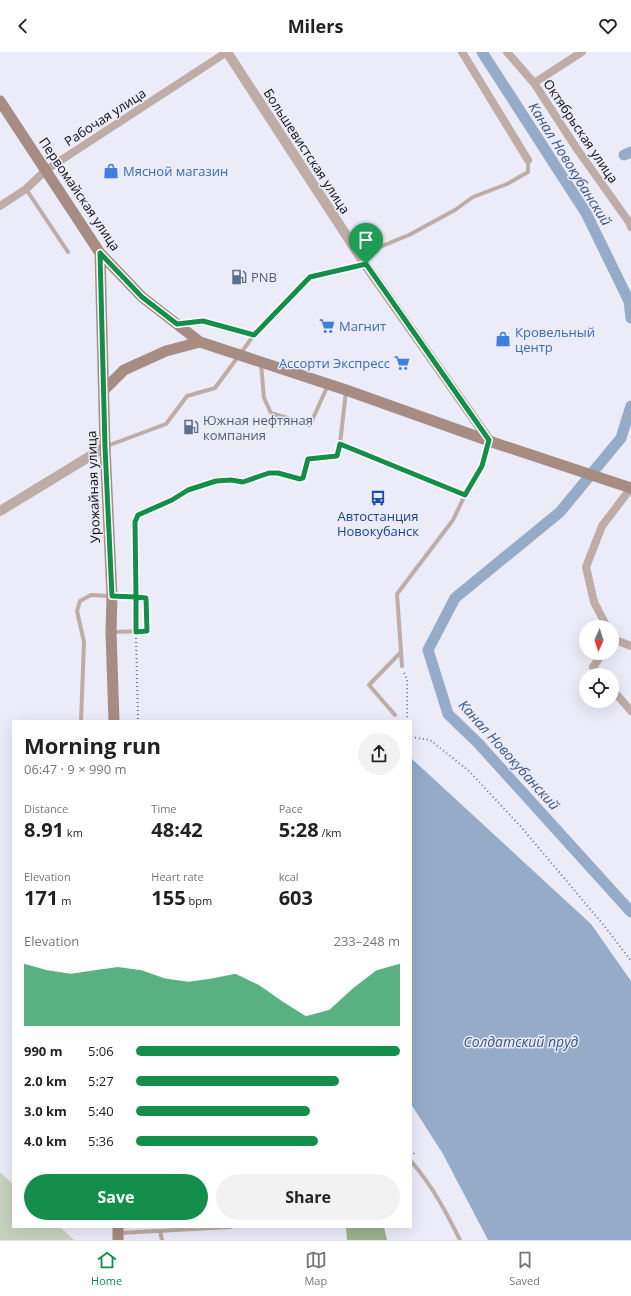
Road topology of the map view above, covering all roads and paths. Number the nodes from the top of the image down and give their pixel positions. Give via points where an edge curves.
1 (227, 52) edge
2 (462, 52) edge
3 (507, 52) edge
4 (582, 52) edge
5 (534, 82) junction
6 (0, 101) edge
7 (528, 160) joint
8 (46, 170) junction
9 (26, 189) junction
10 (0, 206) edge
11 (631, 227) edge
12 (68, 252) dead end
13 (100, 253) junction
14 (363, 260) junction
15 (177, 324) junction
16 (254, 335) junction
17 (200, 342) junction
18 (239, 354) junction
19 (260, 361) junction
20 (328, 384) junction
21 (104, 390) junction
22 (346, 390) junction
23 (489, 440) junction
24 (340, 444) junction
25 (105, 447) junction
26 (631, 488) edge
27 (465, 495) junction
28 (0, 511) edge
29 (112, 596) junction
30 (136, 597) junction
31 (603, 620) edge
32 (111, 632) junction
33 (136, 632) junction
34 (619, 642) edge
35 (631, 646) edge
36 (401, 652) junction
37 (402, 666) joint
38 (619, 697) edge
39 (631, 711) edge
40 (395, 715) dead end
41 (81, 720) edge
42 (114, 720) edge
43 (138, 720) edge
44 (407, 720) edge
45 (412, 737) edge
46 (631, 961) edge
47 (412, 1162) edge
48 (213, 1228) edge
49 (160, 1231) junction
50 (118, 1233) edge
51 (162, 1240) edge
52 (460, 1240) edge

1 - 8 street, Рабочая улица
1 - 14 street, Большевистская улица
2 - 7 street
3 - 5 street, Октябрьская улица
4 - 5 street
5 - 11 street, Октябрьская улица
6 - 8 main road, Первомайская улица
7 - 14 lane via 528,172 507,184 472,197 455,210
8 - 9 street, Рабочая улица
8 - 13 main road, Первомайская улица
9 - 10 street, Рабочая улица
9 - 12 lane
13 - 15 main road, Первомайская улица via 142,297
13 - 21 main road, Урожайная улица
14 - 16 lane via 310,277
14 - 23 street, Большевистская улица
15 - 16 lane via 203,321
15 - 17 main road, Первомайская улица
16 - 18 lane
17 - 18 main road, Первомайская улица
17 - 21 main road via 166,351 124,370
18 - 19 main road, Первомайская улица
18 - 25 lane via 216,388 187,396 166,424
19 - 20 main road, Первомайская улица
19 - 20 lane via 264,398 271,413 310,425
20 - 22 main road, Первомайская улица
21 - 25 main road, Урожайная улица
22 - 23 main road, Первомайская улица
22 - 24 lane
23 - 26 main road, Первомайская улица
23 - 27 lane via 482,466
24 - 27 lane
24 - 30 path via 337,456 308,459 303,478 269,473 243,482 216,481 188,490 138,515 135,522
25 - 28 street
25 - 29 main road, Урожайная улица
26 - 31 street via 602,526 586,567 594,602
27 - 36 lane via 453,520 396,594
29 - 30 lane
29 - 32 main road, Урожайная улица
29 - 41 lane via 91,595 80,601 77,611 84,642
30 - 33 path
30 - 33 lane via 146,598 147,631
32 - 33 lane
32 - 42 main road, Урожайная улица
33 - 43 path
34 - 35 street
36 - 37 lane
36 - 40 lane via 369,685
37 - 44 path via 407,679
38 - 39 street
45 - 46 path via 430,740 468,771 522,828
47 - 52 lane via 440,1201
48 - 49 lane
49 - 50 lane
49 - 51 lane

